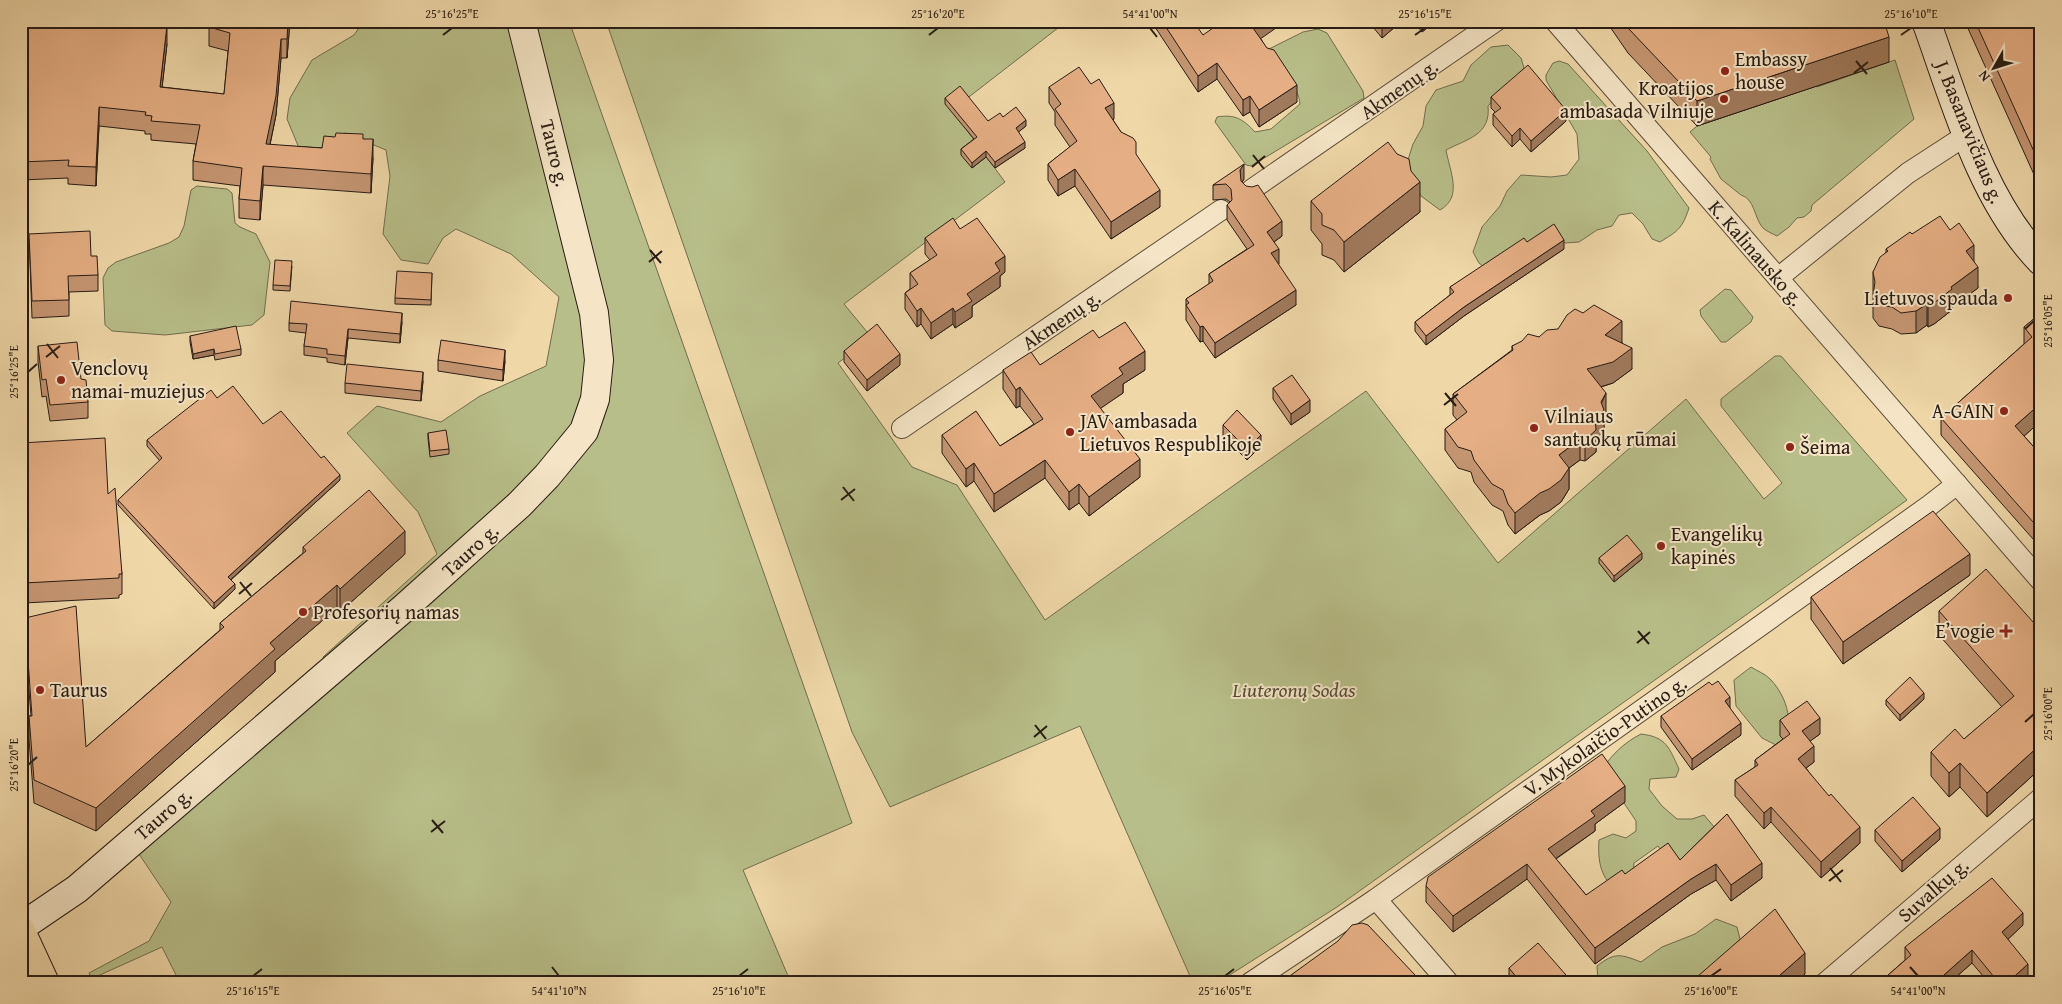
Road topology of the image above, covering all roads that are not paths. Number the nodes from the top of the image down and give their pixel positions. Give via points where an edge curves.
1 (521, 21) edge
2 (1496, 21) edge
3 (1555, 21) edge
4 (1926, 21) edge
5 (1968, 134) junction
6 (1251, 190) edge
7 (1220, 210) dead end
8 (2041, 261) edge
9 (1778, 278) junction
10 (902, 428) dead end
11 (1956, 484) junction
12 (2041, 581) edge
13 (2041, 798) edge
14 (1376, 899) junction
15 (21, 929) edge
16 (45, 983) edge
17 (1250, 983) edge
18 (1449, 983) edge
19 (1825, 983) edge

1 - 15 main road, Tauro g. via 594,313 599,360 595,399 584,431 520,504 410,603 77,889
2 - 6 street, Akmenų g.
3 - 9 street, K. Kalinausko g.
4 - 5 main road, J. Basanavičiaus g.
5 - 8 main road, J. Basanavičiaus g. via 1981,168 2013,228
5 - 9 street via 1908,173
7 - 10 street, Akmenų g.
9 - 11 street, K. Kalinausko g.
11 - 12 street, K. Kalinausko g.
11 - 14 street, V. Mykolaičio-Putino g.
13 - 19 street, Suvalkų g.
14 - 17 street, V. Mykolaičio-Putino g.
14 - 18 street
15 - 16 main road

